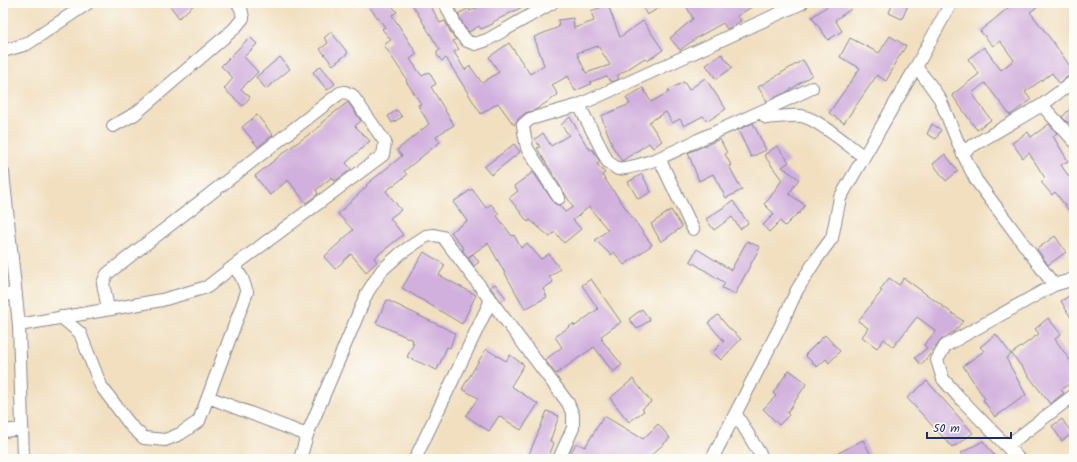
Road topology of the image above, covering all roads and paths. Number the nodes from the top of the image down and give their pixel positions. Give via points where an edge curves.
1 (237, 3) edge
2 (445, 3) edge
3 (552, 3) edge
4 (802, 3) edge
5 (951, 3) edge
6 (86, 4) edge
7 (3, 51) edge
8 (916, 67) junction
9 (1074, 81) edge
10 (812, 88) dead end
11 (579, 105) junction
12 (1042, 105) junction
13 (761, 112) junction
14 (113, 126) dead end
15 (1074, 141) edge
16 (962, 152) junction
17 (863, 156) junction
18 (659, 158) junction
19 (3, 173) edge
20 (559, 198) dead end
21 (6, 217) edge
22 (693, 229) dead end
23 (234, 266) junction
24 (1074, 279) edge
25 (1054, 285) junction
26 (16, 294) junction
27 (3, 295) edge
28 (491, 300) junction
29 (108, 310) junction
30 (90, 312) junction
31 (61, 317) junction
32 (19, 325) junction
33 (80, 333) junction
34 (1074, 395) edge
35 (208, 397) junction
36 (736, 414) junction
37 (22, 429) junction
38 (3, 431) edge
39 (307, 435) junction
40 (1007, 446) junction
41 (23, 459) edge
42 (300, 459) edge
43 (415, 459) edge
44 (559, 459) edge
45 (712, 459) edge
46 (763, 459) edge
47 (1019, 459) edge

1 - 14 street via 243,18 234,29 135,114
2 - 3 street via 459,32 467,41 475,44 488,40
4 - 11 street
5 - 8 street
6 - 7 street via 27,44
8 - 16 street via 940,99
8 - 17 street
9 - 12 street
10 - 13 street
11 - 18 street via 608,162 618,169 631,168
11 - 20 street via 530,118 523,125 527,148
12 - 15 street
12 - 16 street
13 - 17 street via 767,118 802,116 829,131
13 - 18 street
16 - 25 street via 976,180
17 - 36 street via 840,198 832,238 797,290
18 - 22 street
19 - 21 street
21 - 26 street
23 - 29 street via 207,287 162,300
23 - 29 street via 383,155 385,142 352,95 340,93 107,274 103,283
23 - 35 street via 247,292
24 - 25 street
25 - 40 street via 945,346 937,360 943,379
26 - 27 street
26 - 32 street
28 - 39 street via 443,237 426,236 401,253 382,270 367,293
28 - 43 street
28 - 44 street via 568,403 573,415 572,428
29 - 30 street
30 - 31 street
30 - 33 street
31 - 32 street
31 - 33 street
32 - 37 street
33 - 35 street via 101,386 131,426 144,438 165,440 180,434 199,421
34 - 40 street
35 - 39 street
36 - 45 street
36 - 46 street
37 - 38 street
37 - 41 street
39 - 42 street
40 - 47 street

